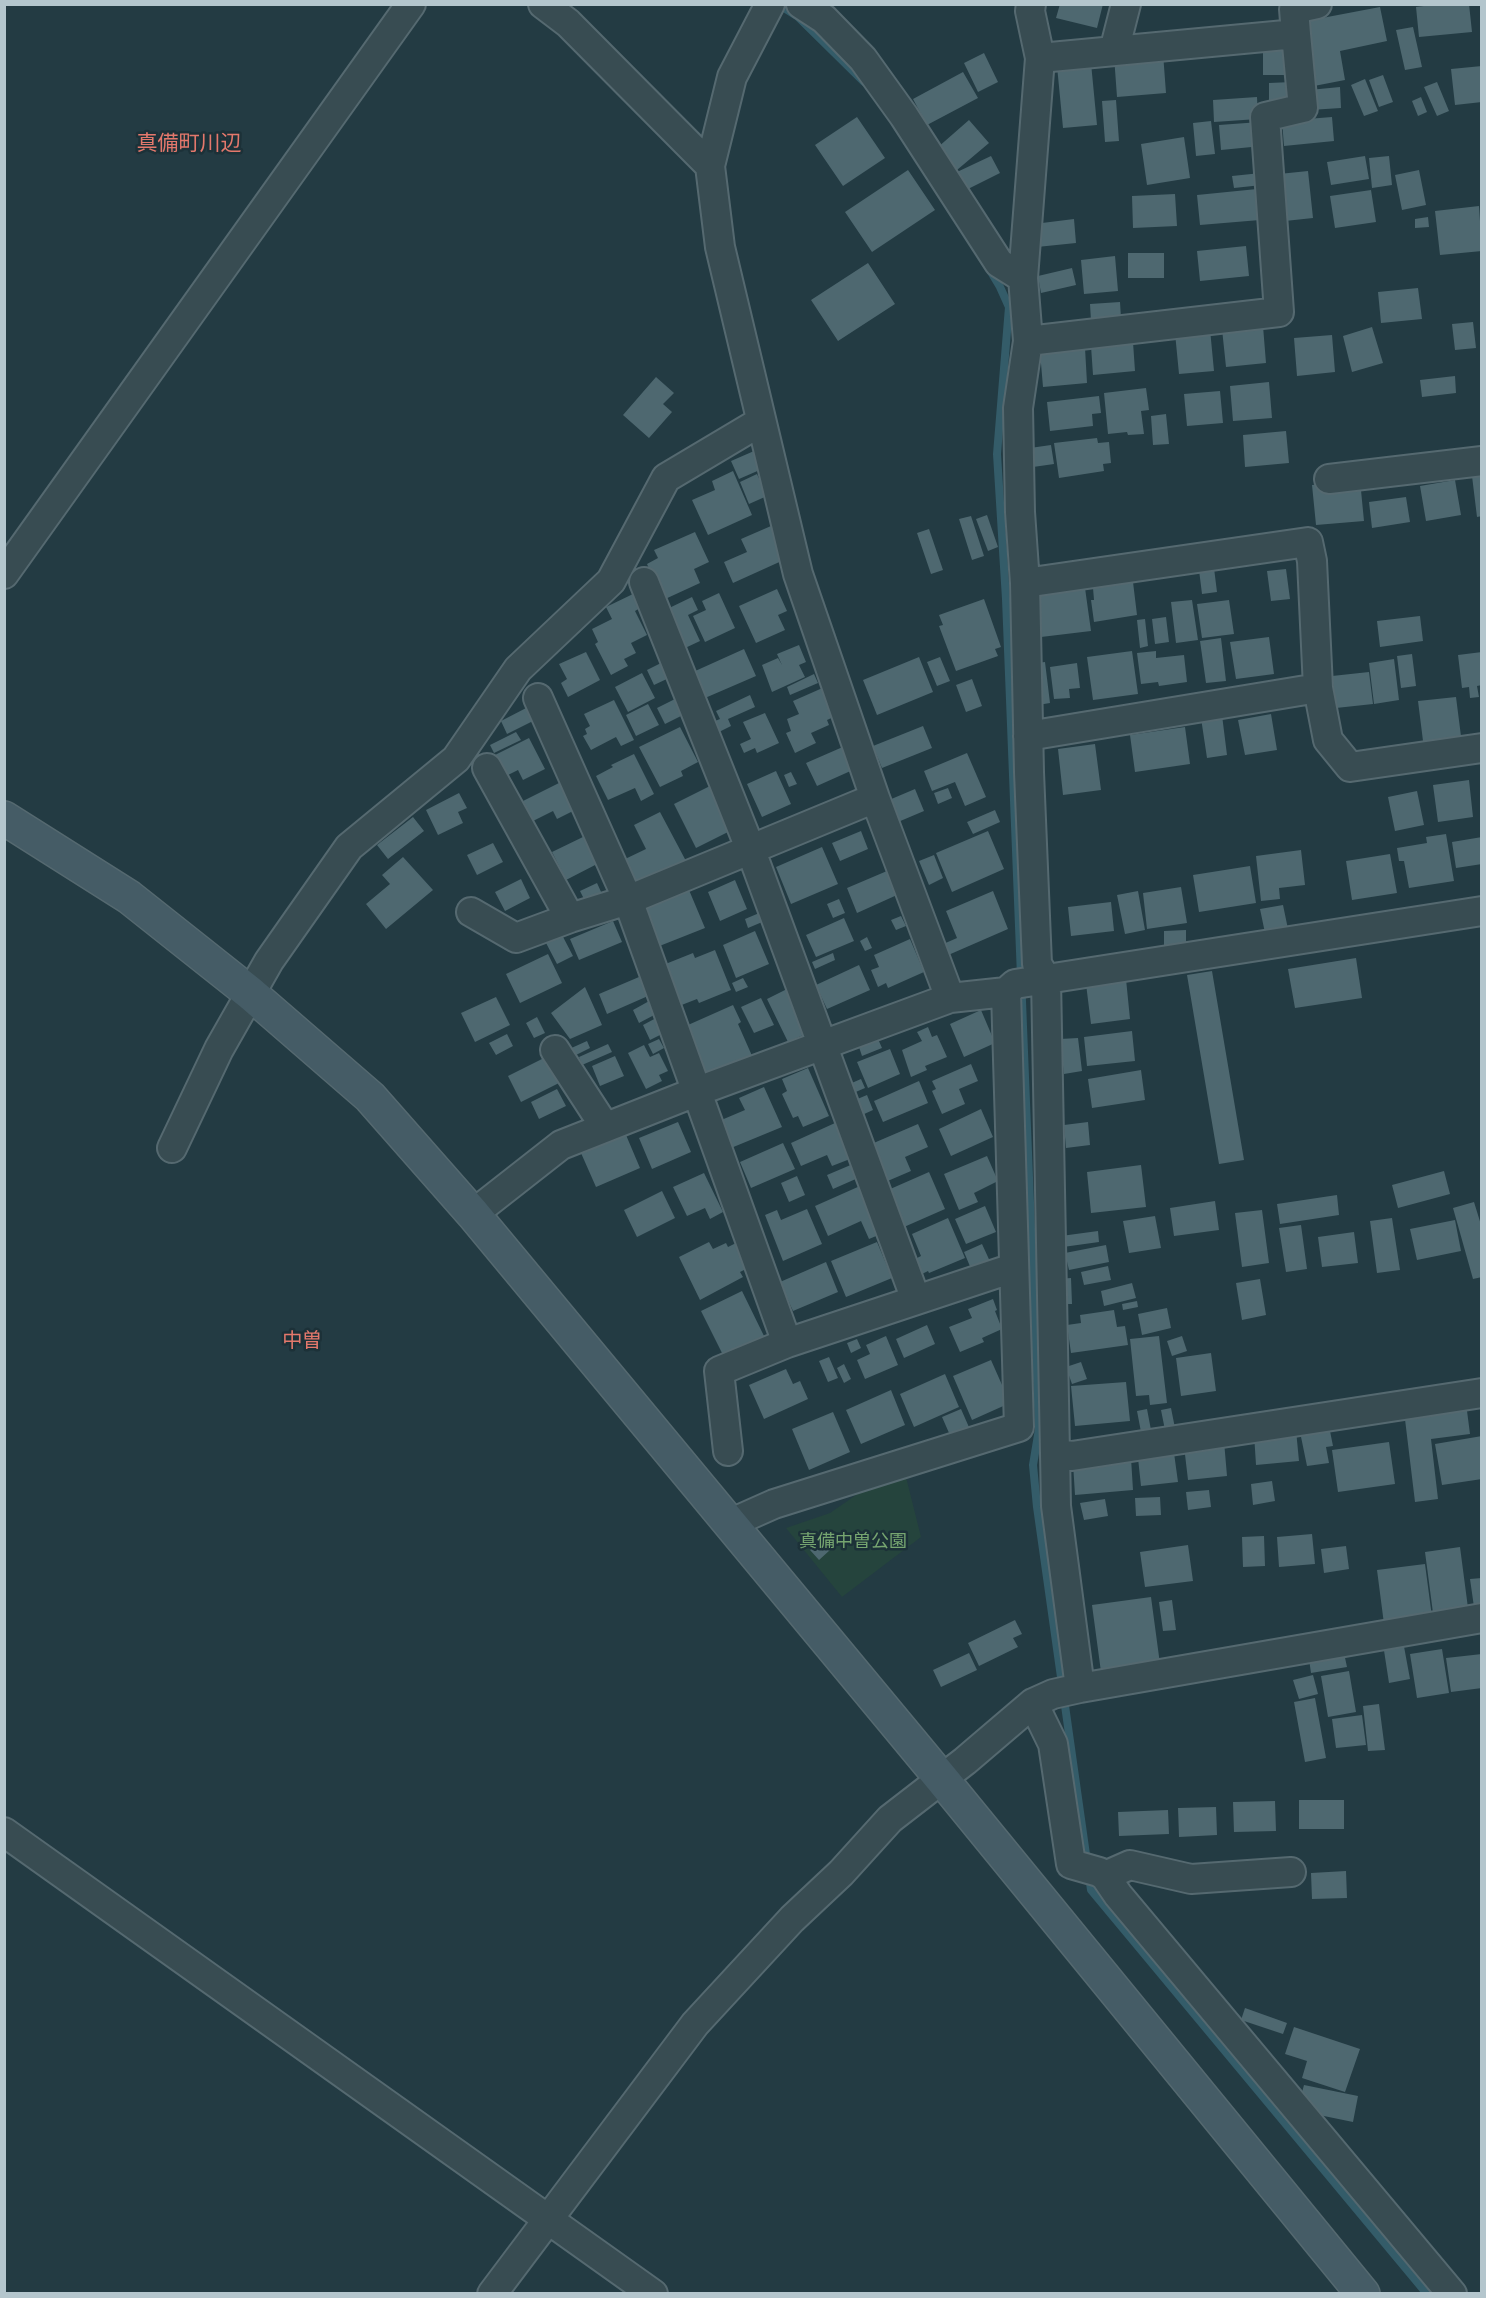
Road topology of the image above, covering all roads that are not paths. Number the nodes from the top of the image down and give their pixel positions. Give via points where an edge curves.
1 (411, 4) edge
2 (543, 4) edge
3 (801, 4) edge
4 (1126, 4) edge
5 (1317, 4) edge
6 (769, 6) edge
7 (1026, 7) edge
8 (1296, 34) junction
9 (1114, 51) junction
10 (1040, 58) junction
11 (710, 166) junction
12 (1023, 278) junction
13 (1028, 341) junction
14 (760, 422) junction
15 (1482, 461) edge
16 (1329, 479) dead end
17 (4, 574) edge
18 (644, 582) dead end
19 (1025, 583) junction
20 (1318, 688) junction
21 (538, 698) dead end
22 (1028, 736) junction
23 (1482, 748) edge
24 (487, 768) dead end
25 (875, 798) junction
26 (4, 818) edge
27 (750, 848) junction
28 (628, 900) junction
29 (1482, 911) edge
30 (471, 912) dead end
31 (570, 918) junction
32 (1025, 984) junction
33 (250, 993) junction
34 (950, 998) junction
35 (821, 1046) junction
36 (555, 1050) dead end
37 (698, 1090) junction
38 (605, 1127) junction
39 (172, 1148) dead end
40 (473, 1214) junction
41 (1013, 1268) junction
42 (916, 1300) junction
43 (788, 1343) junction
44 (1482, 1392) edge
45 (728, 1451) dead end
46 (1057, 1454) junction
47 (729, 1524) junction
48 (1482, 1618) edge
49 (1059, 1694) junction
50 (942, 1778) junction
51 (4, 1832) edge
52 (1094, 1872) junction
53 (1291, 1872) dead end
54 (548, 2219) junction
55 (492, 2294) edge
56 (653, 2294) edge
57 (1363, 2294) edge
58 (1452, 2294) edge

1 - 17 street
2 - 11 street via 568,23
3 - 12 street via 824,20 863,58 999,263
4 - 9 street
5 - 8 street via 1294,9
6 - 11 street via 732,77
7 - 10 street
8 - 9 street
8 - 13 street via 1303,108 1264,117 1280,312
9 - 10 street
10 - 12 street
11 - 14 street via 720,247
12 - 13 street
13 - 19 street via 1018,408
14 - 25 street via 798,574
14 - 33 street via 666,478 611,581 518,669 456,759 349,847
15 - 16 street
18 - 27 street
19 - 20 street via 1308,542
19 - 22 street
20 - 22 street
20 - 23 street via 1329,740 1350,767
21 - 28 street
22 - 32 street via 1037,964
24 - 31 street
25 - 27 street
25 - 34 street
26 - 33 street via 129,897
27 - 28 street
27 - 35 street
28 - 31 street
28 - 37 street
29 - 32 street
30 - 31 street via 516,938
32 - 34 street
32 - 41 street
32 - 46 street
33 - 39 street
33 - 40 street via 370,1097
34 - 35 street
35 - 37 street
35 - 42 street
36 - 38 street
37 - 38 street
37 - 43 street
38 - 40 street via 561,1145
40 - 47 street
41 - 42 street
41 - 47 street via 1019,1427 774,1504
42 - 43 street
43 - 45 street via 719,1371
44 - 46 street via 1072,1456
46 - 49 street
47 - 50 street
48 - 49 street
49 - 50 street
49 - 52 street via 1053,1744 1071,1864
50 - 54 street via 890,1819 695,2024
50 - 57 street
51 - 54 street
52 - 53 street via 1130,1865 1191,1880
52 - 58 street via 1118,1895
54 - 55 street
54 - 56 street

